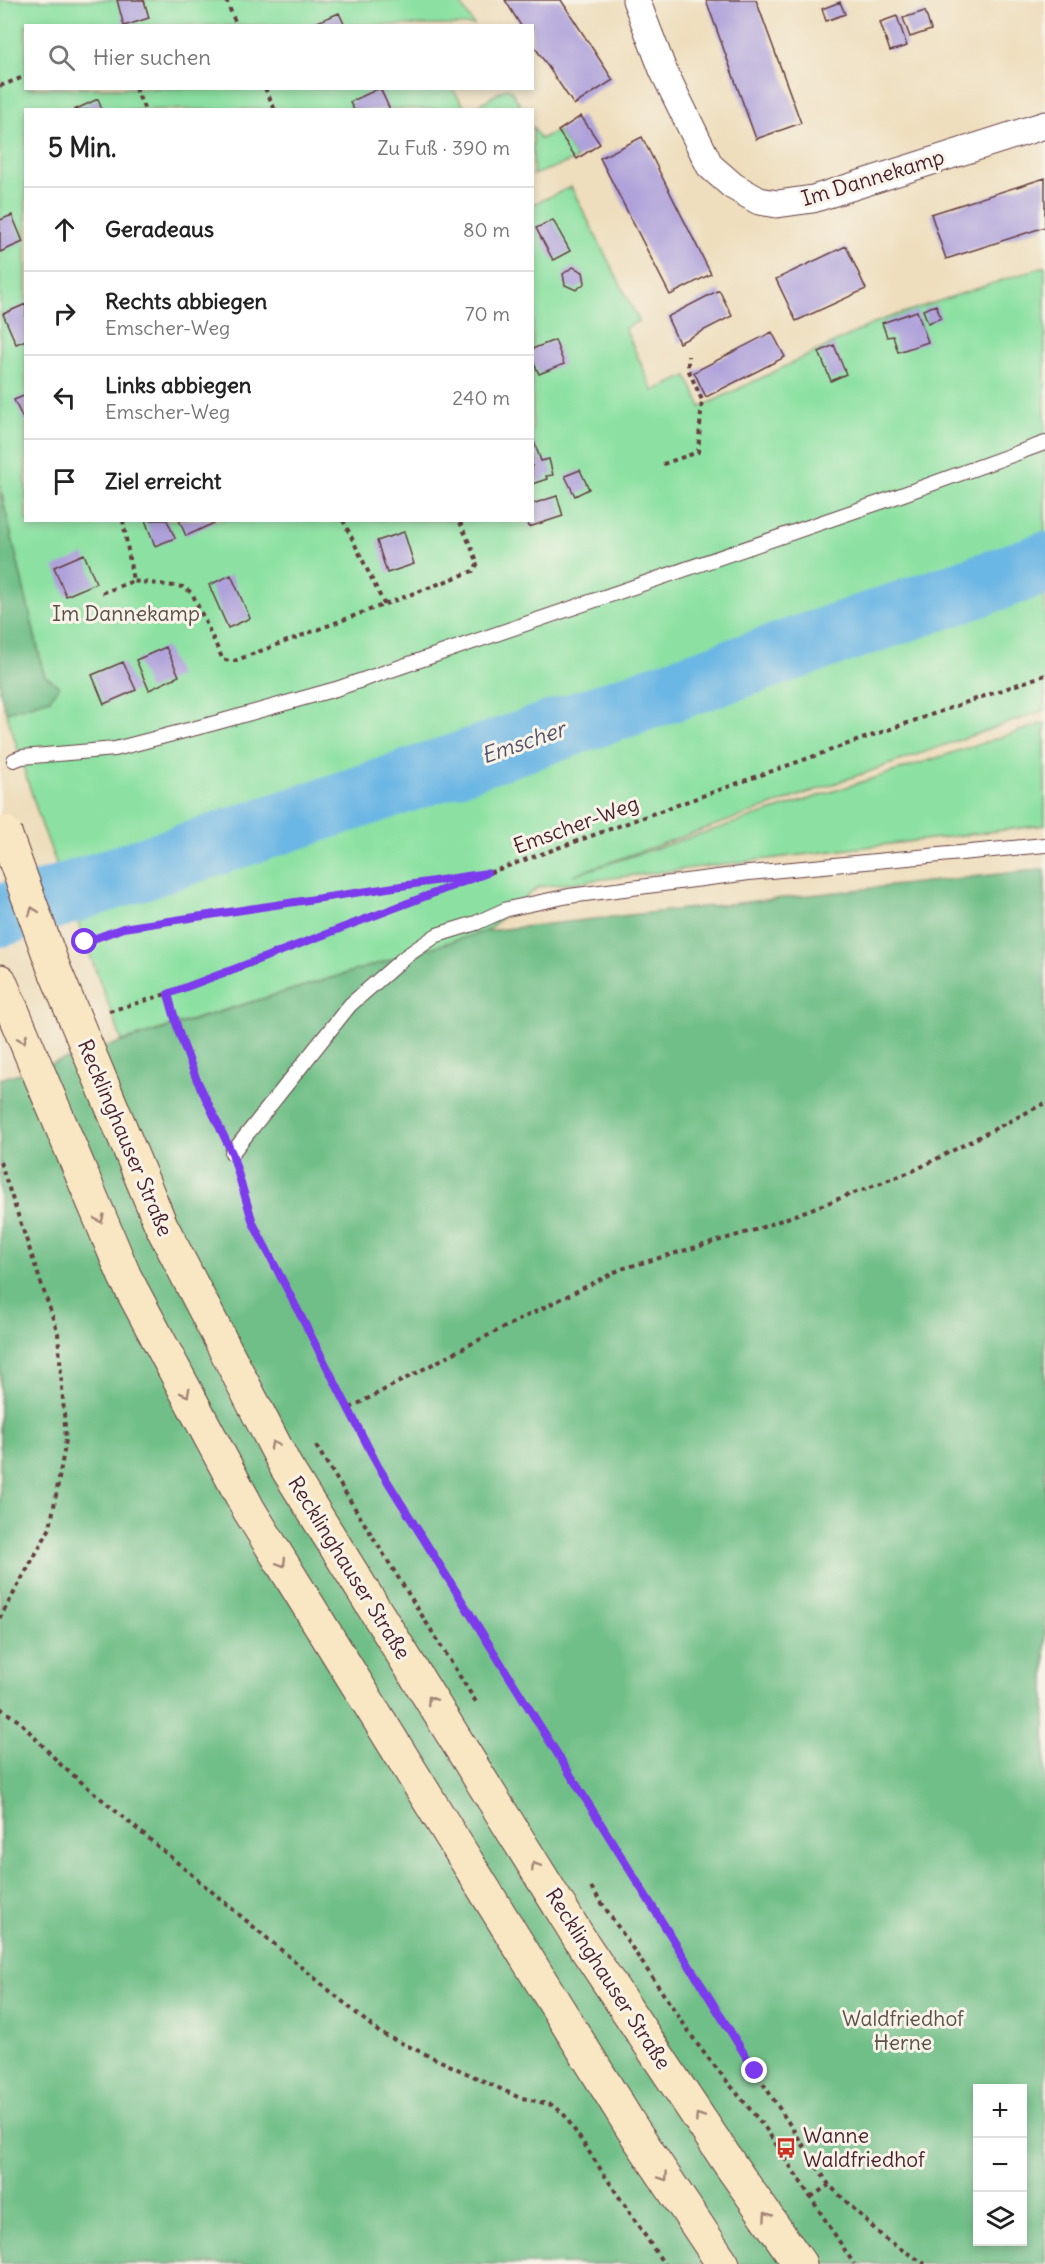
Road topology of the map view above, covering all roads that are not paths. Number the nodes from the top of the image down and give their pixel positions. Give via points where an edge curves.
1 (636, 0) edge
2 (1045, 125) edge
3 (1045, 443) edge
4 (14, 760) dead end
5 (2, 825) edge
6 (1045, 845) edge
7 (1, 983) edge
8 (232, 1153) road end
9 (719, 2261) edge
10 (800, 2264) edge

1 - 2 street, Im Dannekamp via 663,70 710,166 759,201 777,204 813,199
3 - 4 lane via 336,689 115,749
10 -> 5 main road, Recklinghauser Straße, bridge via 583,1944 286,1467 161,1225 53,966
6 - 8 lane via 750,873 569,896 507,909 437,935 350,1005
7 -> 9 main road via 125,1277 249,1510 632,2128

